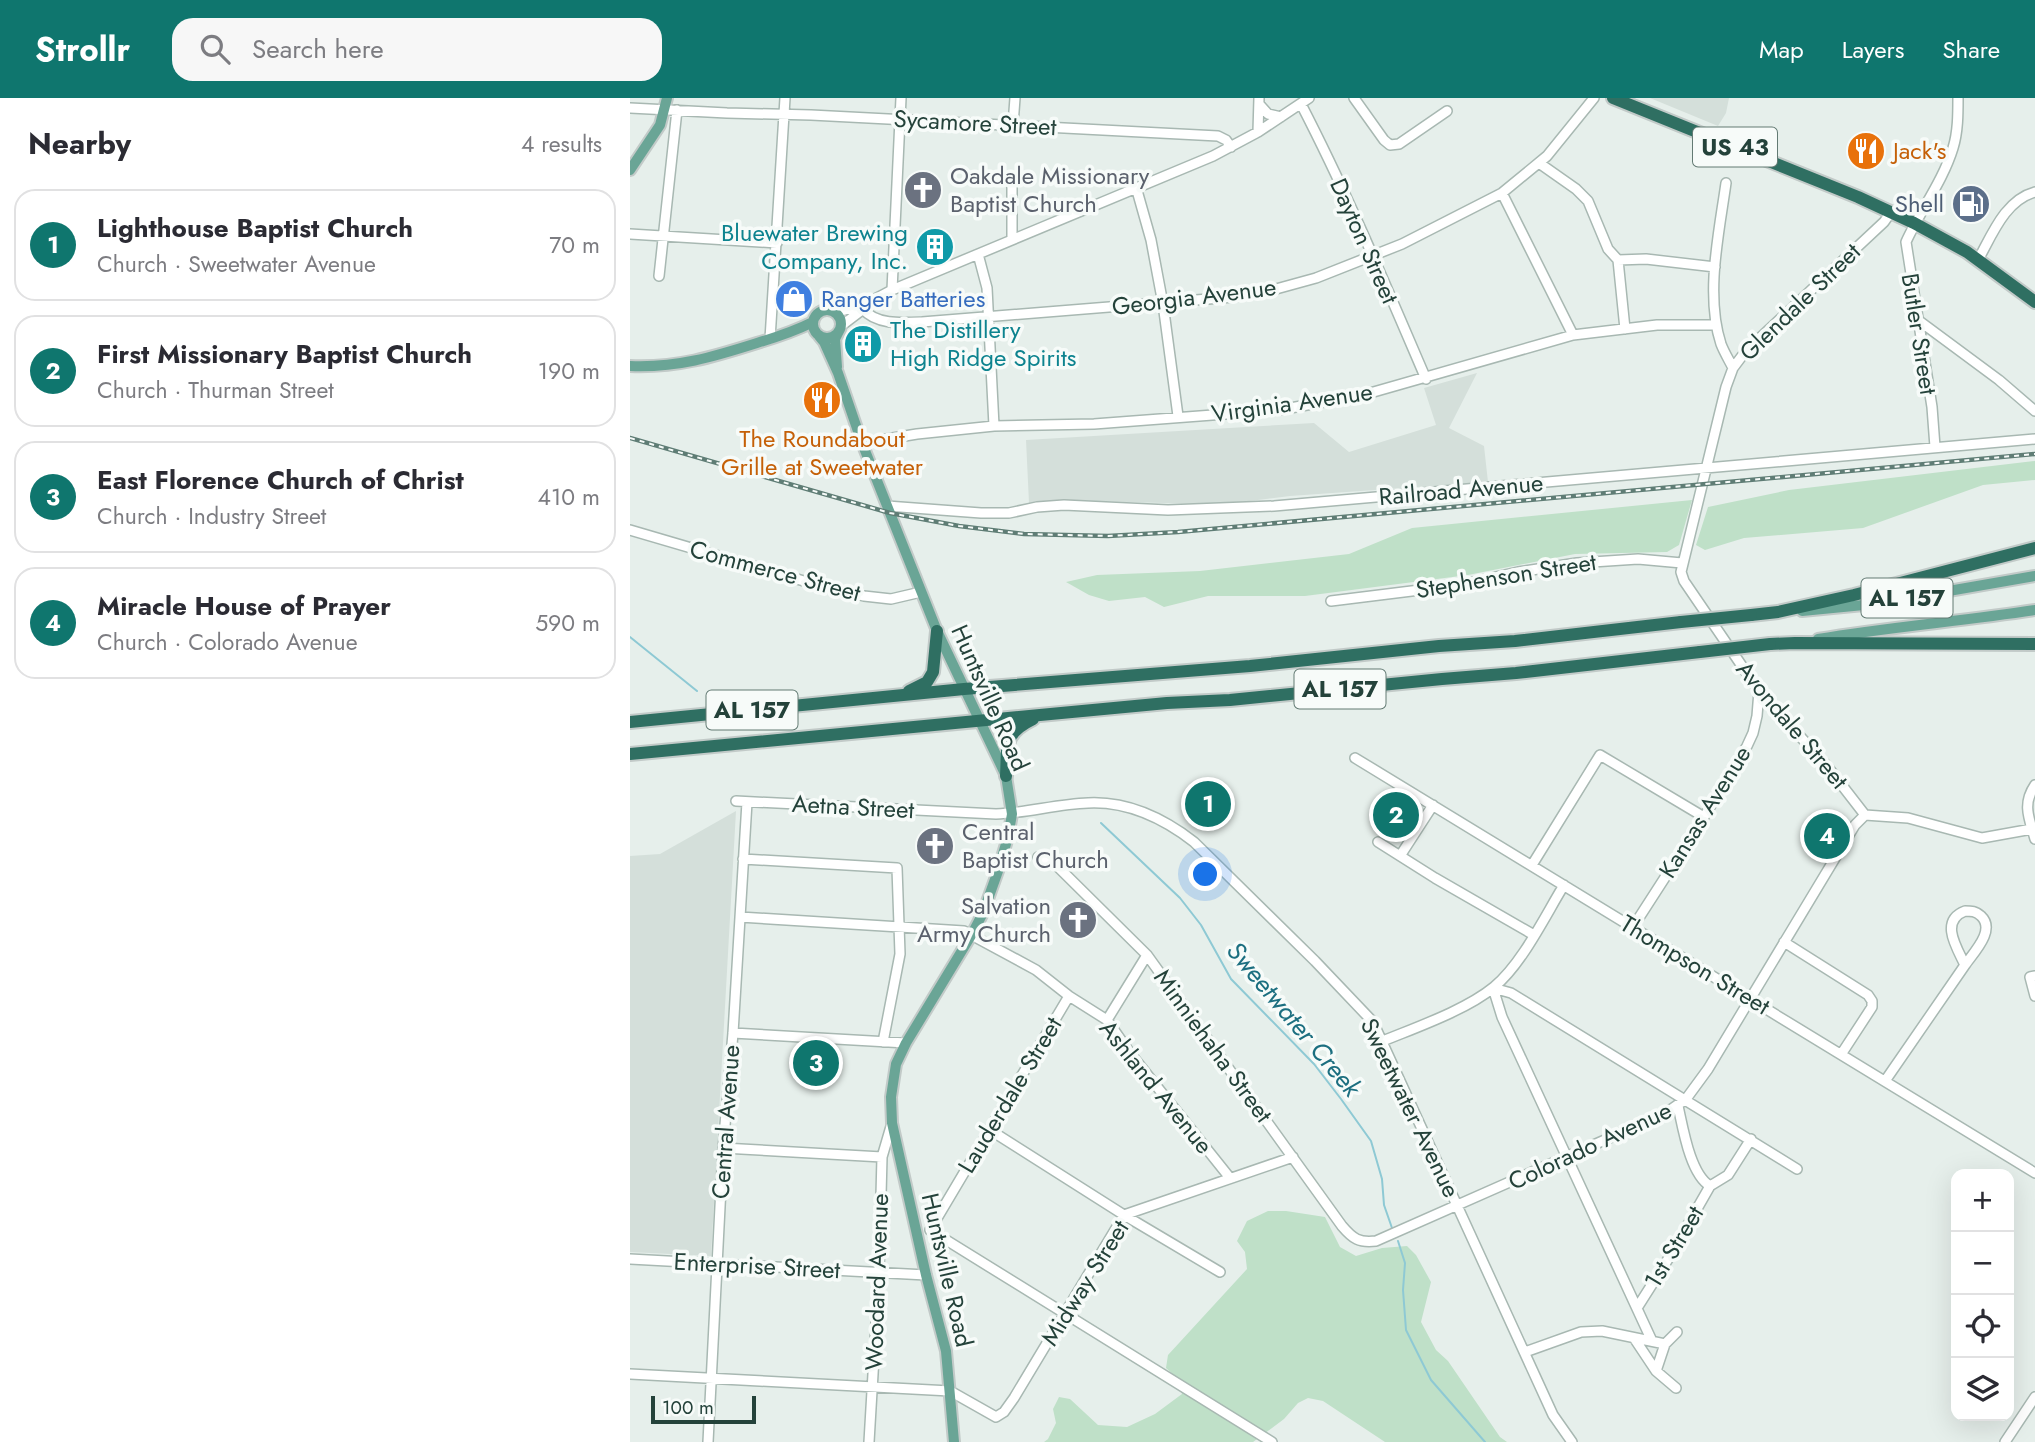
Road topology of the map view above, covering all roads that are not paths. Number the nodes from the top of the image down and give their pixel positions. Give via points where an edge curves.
1 (785, 98) edge
2 (901, 98) edge
3 (1015, 98) edge
4 (1354, 98) edge
5 (1594, 98) edge
6 (1613, 98) edge
7 (1958, 98) edge
8 (1259, 101) edge
9 (1305, 101) edge
10 (670, 106) edge
11 (630, 108) edge
12 (1447, 111) dead end
13 (784, 114) junction
14 (1281, 117) junction
15 (900, 119) junction
16 (1013, 125) junction
17 (1258, 132) junction
18 (1231, 147) junction
19 (1539, 163) junction
20 (630, 170) edge
21 (1726, 183) dead end
22 (1012, 186) dead end
23 (1136, 187) junction
24 (2035, 192) edge
25 (1502, 193) junction
26 (1891, 212) junction
27 (1914, 223) junction
28 (630, 234) edge
29 (663, 235) junction
30 (1012, 239) junction
31 (777, 243) junction
32 (978, 254) junction
33 (1373, 257) junction
34 (1618, 260) junction
35 (1978, 260) junction
36 (1715, 267) junction
37 (659, 276) dead end
38 (892, 290) junction
39 (2035, 302) edge
40 (1163, 304) junction
41 (866, 306) junction
42 (835, 312) junction
43 (988, 317) junction
44 (1918, 320) junction
45 (1716, 325) junction
46 (1625, 329) junction
47 (816, 330) junction
48 (839, 330) junction
49 (1573, 335) junction
50 (770, 339) junction
51 (630, 366) edge
52 (1733, 368) junction
53 (838, 373) junction
54 (1426, 379) junction
55 (2035, 411) edge
56 (1178, 416) junction
57 (994, 425) junction
58 (2035, 439) edge
59 (862, 443) junction
60 (1935, 447) junction
61 (1705, 468) junction
62 (887, 506) junction
63 (630, 530) edge
64 (2035, 548) edge
65 (1682, 563) junction
66 (2035, 576) edge
67 (921, 592) junction
68 (1331, 601) dead end
69 (2035, 610) edge
70 (1778, 612) junction
71 (937, 631) junction
72 (1795, 643) junction
73 (2035, 644) edge
74 (964, 689) junction
75 (1759, 691) junction
76 (897, 696) junction
77 (1040, 715) junction
78 (980, 720) junction
79 (630, 722) edge
80 (630, 754) edge
81 (1355, 758) dead end
82 (1006, 776) junction
83 (2035, 785) edge
84 (736, 801) dead end
85 (747, 802) junction
86 (1433, 805) junction
87 (1012, 814) junction
88 (1865, 815) junction
89 (1704, 817) junction
90 (2032, 829) junction
91 (2035, 839) edge
92 (1378, 842) dead end
93 (1400, 856) junction
94 (1038, 857) dead end
95 (743, 859) junction
96 (1532, 865) junction
97 (1564, 885) junction
98 (740, 918) junction
99 (899, 927) junction
100 (1633, 927) junction
101 (972, 934) junction
102 (1534, 936) junction
103 (1784, 942) junction
104 (1147, 955) junction
105 (1965, 965) junction
106 (2035, 976) edge
107 (1493, 988) junction
108 (1069, 996) junction
109 (2035, 996) edge
110 (1749, 999) junction
111 (1107, 1020) junction
112 (733, 1033) junction
113 (1383, 1041) junction
114 (883, 1042) junction
115 (906, 1043) junction
116 (1842, 1053) junction
117 (1885, 1081) junction
118 (1686, 1099) junction
119 (1678, 1106) junction
120 (892, 1123) junction
121 (990, 1130) junction
122 (1751, 1139) junction
123 (723, 1148) junction
124 (881, 1157) junction
125 (1293, 1157) junction
126 (1565, 1157) junction
127 (1797, 1168) dead end
128 (2035, 1172) edge
129 (1230, 1178) junction
130 (1710, 1186) junction
131 (1457, 1206) junction
132 (1124, 1215) junction
133 (930, 1230) junction
134 (918, 1235) junction
135 (1376, 1241) joint
136 (630, 1259) edge
137 (718, 1264) junction
138 (879, 1272) junction
139 (1220, 1272) dead end
140 (926, 1275) junction
141 (1637, 1308) junction
142 (1064, 1314) junction
143 (1677, 1332) dead end
144 (1634, 1338) junction
145 (1652, 1341) junction
146 (1665, 1344) junction
147 (1525, 1352) junction
148 (1656, 1371) junction
149 (630, 1374) edge
150 (712, 1378) junction
151 (872, 1387) junction
152 (1676, 1388) dead end
153 (950, 1391) junction
154 (2035, 1397) edge
155 (708, 1442) edge
156 (869, 1442) edge
157 (954, 1442) edge
158 (1272, 1442) edge
159 (1572, 1442) edge
160 (2005, 1442) edge

1 - 13 street
2 - 15 street
3 - 16 street
4 - 12 street via 1390,145 1399,144
5 - 19 street, Georgia Avenue
6 - 26 highway, US 43
7 - 27 street, Butler Street via 1953,149
8 - 14 street via 1268,114
8 - 17 street
9 - 14 street
9 - 33 street, Dayton Street
10 - 11 street, Sycamore Street
10 - 13 street, Sycamore Street
10 - 20 main road
10 - 29 street
13 - 15 street, Sycamore Street
13 - 31 street
14 - 17 street
15 - 16 street, Sycamore Street
15 - 38 street
16 - 18 street, Sycamore Street via 1218,136
17 - 18 street
18 - 23 street
19 - 25 street, Georgia Avenue
19 - 34 street via 1588,201 1608,249
21 - 36 street
22 - 30 street
23 - 30 street
23 - 40 street
24 - 35 street via 2013,204
25 - 33 street, Georgia Avenue
25 - 49 street
26 - 27 highway, US 43
26 - 52 street, Glendale Street
27 - 35 highway, US 43
27 - 44 street, Butler Street via 1906,242
28 - 29 street
29 - 31 street
29 - 37 street
30 - 32 street
31 - 50 street
32 - 38 street
32 - 43 street via 985,274
33 - 40 street, Georgia Avenue via 1276,289
33 - 54 street, Dayton Street
34 - 36 street
34 - 46 street
35 - 39 highway, US 43
36 - 45 street
38 - 41 street
40 - 43 street, Georgia Avenue
40 - 56 street
41 - 42 street
41 - 43 street, Georgia Avenue via 874,319 897,322
41 - 48 street
42 - 47 main road via 820,312
42 - 48 main road via 840,318
43 - 57 street
44 - 55 street
44 - 60 street, Butler Street
45 - 46 street, Virginia Avenue
45 - 52 street
46 - 49 street, Virginia Avenue
47 - 48 main road via 827,338
47 - 50 main road
47 - 53 main road, Huntsville Road
48 - 53 main road, Huntsville Road via 835,339
49 - 54 street, Virginia Avenue
50 - 51 main road via 689,363
52 - 61 street, Glendale Street
53 - 59 main road, Huntsville Road
54 - 56 street, Virginia Avenue via 1300,407
56 - 57 street, Virginia Avenue via 1094,424
57 - 59 street, Virginia Avenue
58 - 60 street, Railroad Avenue
59 - 62 main road, Huntsville Road
60 - 61 street, Railroad Avenue
61 - 62 street, Railroad Avenue via 1217,509 1064,505 981,513
61 - 65 street, Glendale Street
62 - 67 main road, Huntsville Road
63 - 67 street, Commerce Street via 864,596 891,599
64 - 70 highway
65 - 68 street, Stephenson Street via 1638,559 1577,563 1460,585
65 - 75 street, Avondale Street via 1684,581
66 - 70 main road, AL 157 via 1874,604
67 - 71 main road, Huntsville Road
69 - 72 main road, AL 157
70 - 74 highway, AL 157, bridge via 1276,664
71 - 74 main road, Huntsville Road
71 - 76 highway via 933,673 927,682
72 - 73 highway
72 - 77 highway, AL 157, bridge
74 - 76 highway, AL 157
74 - 78 main road, Huntsville Road
75 - 88 street, Avondale Street
75 - 89 street, Kansas Avenue via 1753,733
76 - 79 highway, AL 157
77 - 78 highway, AL 157
77 - 82 highway via 1013,731 1008,740
78 - 80 highway, AL 157
78 - 82 main road, Huntsville Road
81 - 86 street, Thompson Street
82 - 87 main road, Huntsville Road
83 - 90 street via 2027,807
84 - 85 street, Aetna Street
85 - 87 street, Aetna Street
85 - 95 street, Central Avenue
86 - 93 street
86 - 96 street, Thompson Street
87 - 101 main road, Huntsville Road via 998,871
87 - 113 street, Sweetwater Avenue via 1112,804 1167,822 1194,842 1368,1014
88 - 90 street via 1908,818 1982,838
88 - 103 street, Colorado Avenue
89 - 96 street via 1600,755
89 - 100 street, Kansas Avenue
90 - 91 street
92 - 93 street
93 - 102 street
94 - 104 street, Minniehaha Street via 1051,860
95 - 98 street, Central Avenue
95 - 99 street via 897,867
96 - 97 street, Thompson Street
97 - 100 street, Thompson Street
97 - 102 street
98 - 99 street
98 - 112 street, Central Avenue
99 - 101 street
99 - 114 street via 900,954
100 - 110 street, Thompson Street
101 - 108 street, Ashland Avenue via 1036,970
101 - 115 main road, Huntsville Road
102 - 107 street
103 - 110 street, Colorado Avenue
103 - 116 street via 1872,1001
104 - 111 street
104 - 125 street, Minniehaha Street
105 - 105 street via 1986,933 1982,916 1971,911 1959,913 1951,928
105 - 117 street
106 - 109 street via 2030,977
107 - 113 street
107 - 118 street via 1511,993
107 - 126 street
108 - 111 street, Ashland Avenue
108 - 121 street, Lauderdale Street
110 - 116 street, Thompson Street
110 - 118 street, Colorado Avenue
111 - 129 street, Ashland Avenue
112 - 114 street
112 - 123 street, Central Avenue
113 - 131 street, Sweetwater Avenue
114 - 115 street
115 - 120 main road, Huntsville Road via 891,1097
116 - 117 street, Thompson Street
117 - 128 street, Thompson Street
118 - 119 street, Colorado Avenue
118 - 122 street
119 - 126 street, Colorado Avenue
119 - 130 street via 1687,1145 1701,1179
120 - 124 street, Woodard Avenue
120 - 134 main road, Huntsville Road
121 - 132 street
121 - 133 street, Lauderdale Street
122 - 127 street
122 - 130 street, 1st Street via 1728,1175
123 - 124 street
123 - 137 street, Central Avenue
124 - 138 street, Woodard Avenue
125 - 129 street, Midway Street
125 - 135 street, Minniehaha Street via 1353,1238
126 - 131 street, Colorado Avenue
126 - 141 street
129 - 132 street, Midway Street
130 - 141 street, 1st Street
131 - 135 street, Colorado Avenue
131 - 147 street, Sweetwater Avenue
132 - 139 street
132 - 142 street, Midway Street
133 - 134 street
133 - 142 street
134 - 140 main road, Huntsville Road
136 - 137 street, Enterprise Street
137 - 138 street, Enterprise Street
137 - 150 street, Central Avenue
138 - 140 street, Enterprise Street
138 - 151 street, Woodard Avenue
140 - 153 main road, Huntsville Road via 946,1351
141 - 145 street
142 - 153 street, Midway Street via 1004,1412 989,1415
142 - 158 street
143 - 146 street
144 - 145 street
144 - 147 street via 1581,1332
144 - 148 street
145 - 146 street
146 - 148 street
147 - 159 street, Sweetwater Avenue via 1553,1415
148 - 152 street
149 - 150 street
150 - 151 street
150 - 155 street, Central Avenue
151 - 153 street
151 - 156 street, Woodard Avenue
153 - 157 main road, Huntsville Road
154 - 160 street

